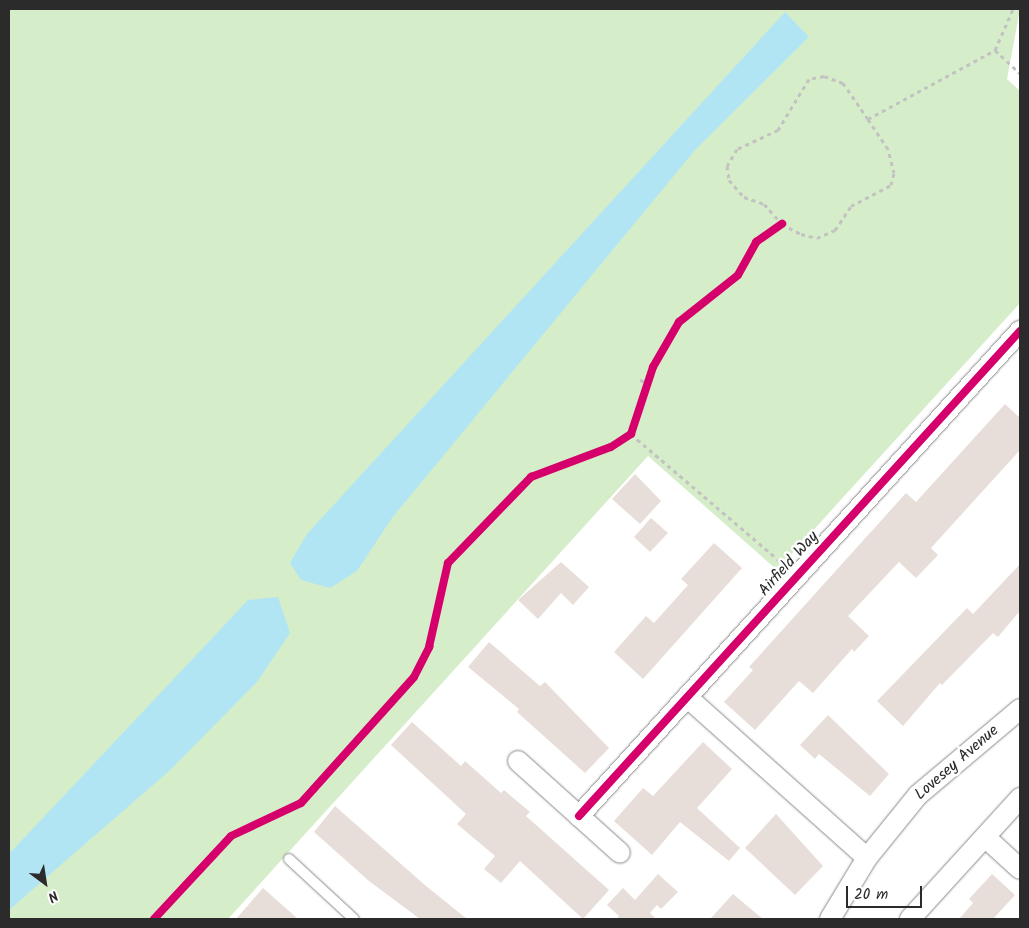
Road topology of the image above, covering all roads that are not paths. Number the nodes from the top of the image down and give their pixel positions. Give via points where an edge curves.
1 (1020, 331) edge
2 (687, 697) junction
3 (1020, 709) edge
4 (518, 761) dead end
5 (1020, 798) edge
6 (579, 816) junction
7 (985, 837) junction
8 (620, 853) dead end
9 (867, 858) junction
10 (289, 859) dead end
11 (1020, 868) edge
12 (354, 919) edge
13 (830, 919) edge
14 (910, 919) edge

1 - 2 street, Airfield Way
2 - 6 street, Airfield Way
2 - 9 street
3 - 9 street, Lovesey Avenue via 918,795
4 - 6 street
5 - 7 street
6 - 8 street
7 - 11 street
7 - 14 street
9 - 13 street, Lovesey Avenue
10 - 12 lane

